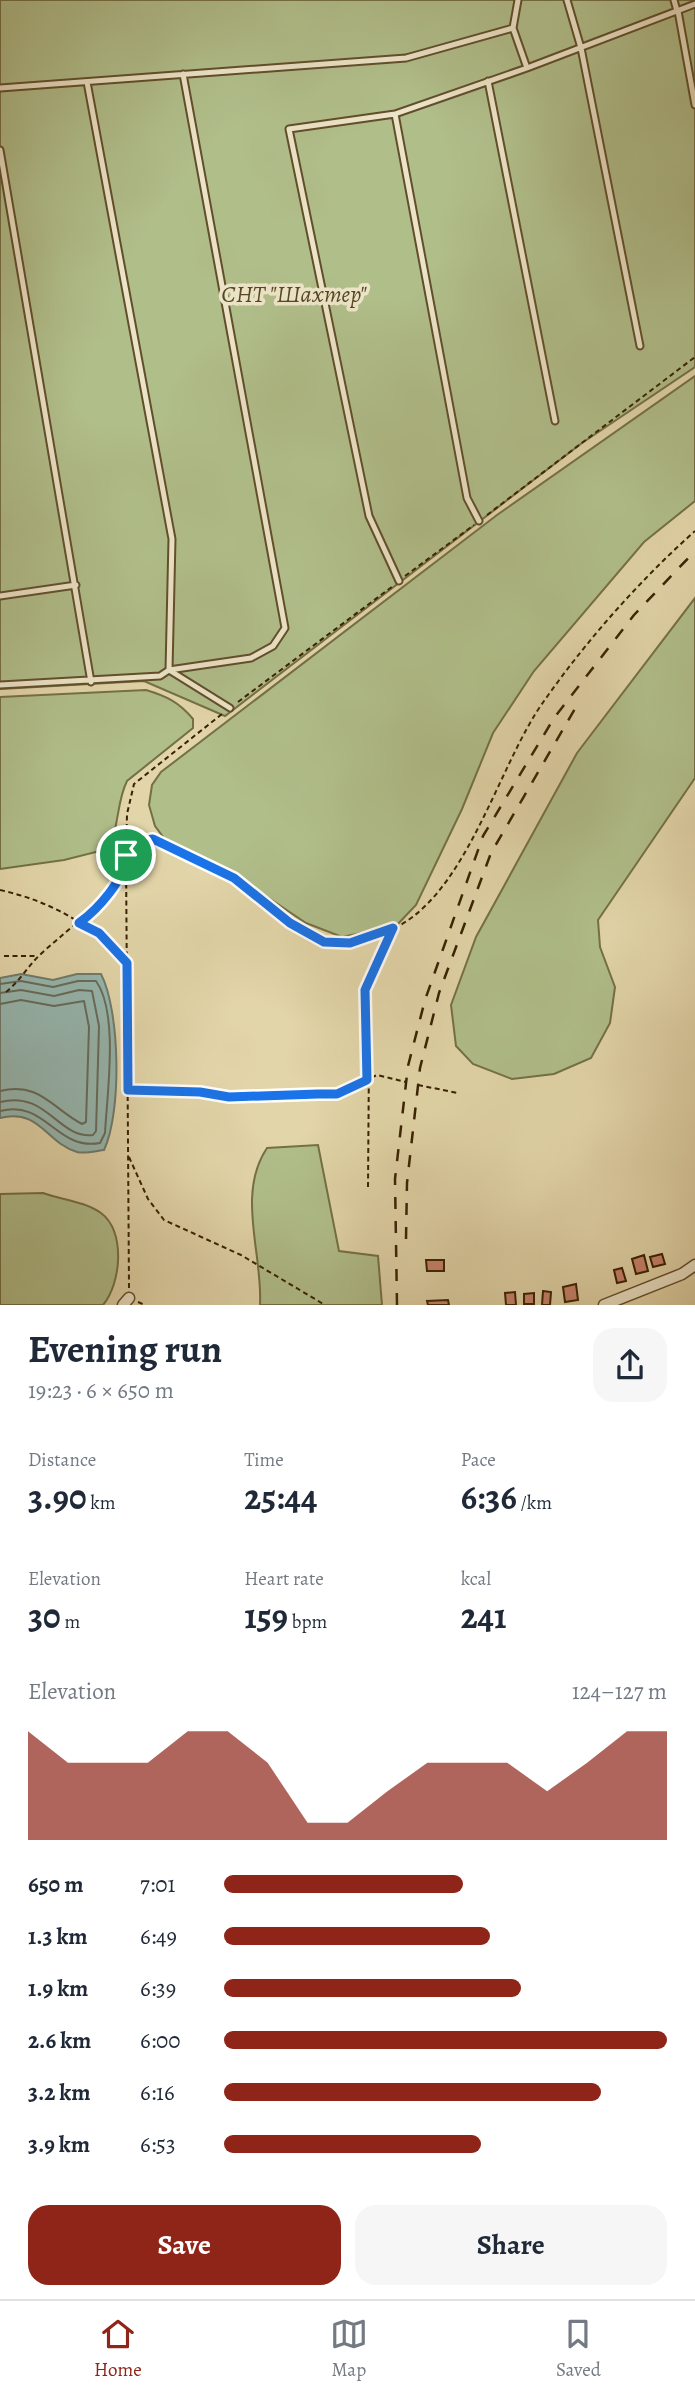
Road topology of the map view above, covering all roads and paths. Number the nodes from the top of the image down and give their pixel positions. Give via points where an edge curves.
1 (518, 0) edge
2 (566, 0) edge
3 (674, 0) edge
4 (695, 4) edge
5 (677, 11) junction
6 (513, 28) junction
7 (580, 47) junction
8 (527, 68) junction
9 (183, 74) junction
10 (488, 81) junction
11 (87, 82) junction
12 (0, 88) edge
13 (695, 105) edge
14 (395, 114) junction
15 (0, 150) edge
16 (640, 346) dead end
17 (695, 357) edge
18 (555, 421) dead end
19 (479, 521) junction
20 (695, 531) edge
21 (399, 581) junction
22 (76, 584) junction
23 (0, 596) edge
24 (169, 670) junction
25 (91, 682) junction
26 (0, 685) edge
27 (230, 708) junction
28 (126, 855) junction
29 (126, 862) junction
30 (0, 890) edge
31 (79, 923) junction
32 (393, 928) junction
33 (4, 956) dead end
34 (39, 956) junction
35 (127, 963) junction
36 (6, 992) dead end
37 (367, 1080) junction
38 (406, 1082) dead end
39 (418, 1085) dead end
40 (128, 1090) junction
41 (458, 1093) dead end
42 (128, 1156) junction
43 (368, 1187) dead end
44 (695, 1265) edge
45 (126, 1301) edge
46 (145, 1305) edge
47 (325, 1305) edge
48 (604, 1305) edge

1 - 6 lane
2 - 7 lane
3 - 5 lane
4 - 5 lane
5 - 7 lane
5 - 13 lane
6 - 8 lane
6 - 9 lane via 406,58
7 - 8 lane
7 - 16 lane
8 - 10 lane
9 - 11 lane
9 - 24 lane via 285,628 273,646 251,658
10 - 14 lane
10 - 18 lane
11 - 12 lane
11 - 24 lane via 172,539
14 - 19 lane via 467,498
14 - 21 lane via 289,129 369,516
15 - 22 lane
17 - 19 path
19 - 21 path
20 - 32 path via 603,627 543,701 504,768 458,868 417,911
21 - 27 path
22 - 23 lane
22 - 25 lane
24 - 25 lane via 160,676
24 - 27 lane
25 - 26 lane
27 - 28 path via 134,784 127,814
28 - 29 path
28 - 32 path via 153,839 188,854 234,878 290,923 324,942 350,943
29 - 31 path via 106,896
29 - 35 path
30 - 31 path via 39,902
31 - 34 path
31 - 35 path via 99,933
32 - 37 path via 365,990
33 - 34 path
34 - 36 path
35 - 40 path
37 - 38 path via 384,1076
37 - 40 path via 337,1094 229,1097
37 - 43 path
39 - 41 path
40 - 42 path
42 - 45 path
42 - 47 path via 148,1199 164,1220 248,1259
44 - 48 street
45 - 46 path

